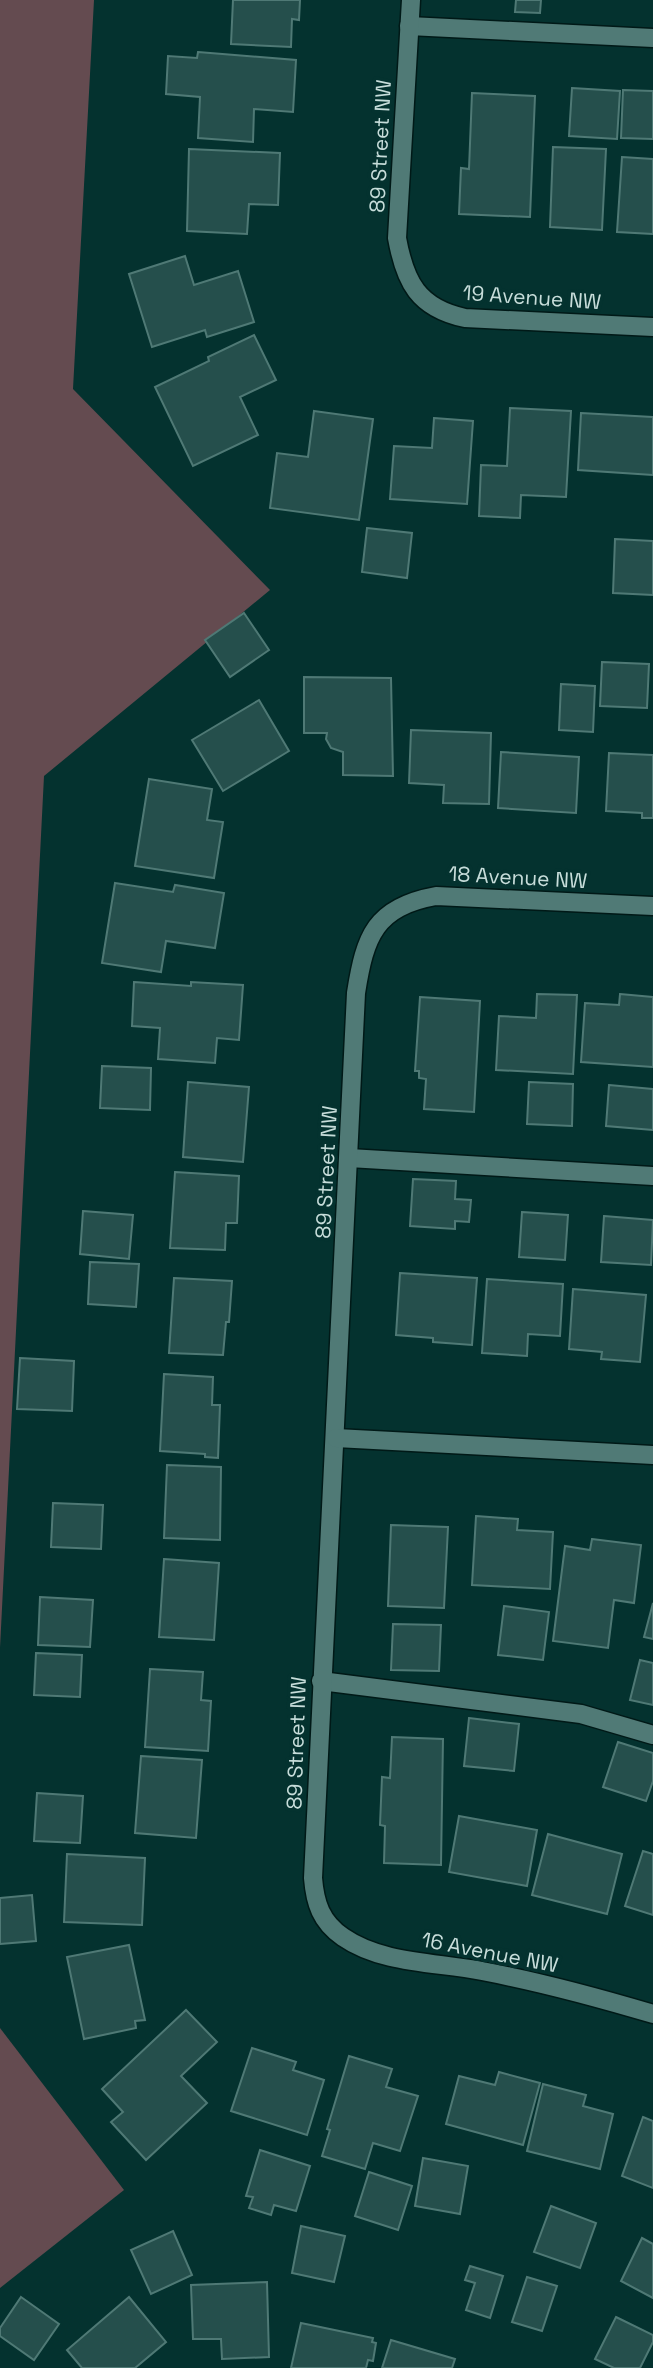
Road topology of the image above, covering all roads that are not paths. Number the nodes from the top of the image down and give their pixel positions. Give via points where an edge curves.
1 (411, 0) edge
2 (409, 26) junction
3 (653, 38) edge
4 (415, 292) joint
5 (653, 327) edge
6 (653, 906) edge
7 (385, 915) joint
8 (349, 1158) junction
9 (653, 1176) edge
10 (336, 1438) junction
11 (653, 1455) edge
12 (321, 1681) junction
13 (653, 1735) edge
14 (325, 1922) joint
15 (653, 2014) edge

1 - 2 street, 89 Street NW
2 - 3 street
2 - 4 street, 89 Street NW via 397,238
4 - 5 street, 19 Avenue NW via 447,314 465,318
6 - 7 street, 18 Avenue NW via 436,896 413,900
7 - 8 street, 89 Street NW via 360,964
8 - 9 street
8 - 10 street, 89 Street NW
10 - 11 street
10 - 12 street, 89 Street NW
12 - 13 street via 580,1714
12 - 14 street, 89 Street NW via 313,1878
14 - 15 street, 16 Avenue NW via 341,1936 377,1954 544,1984

